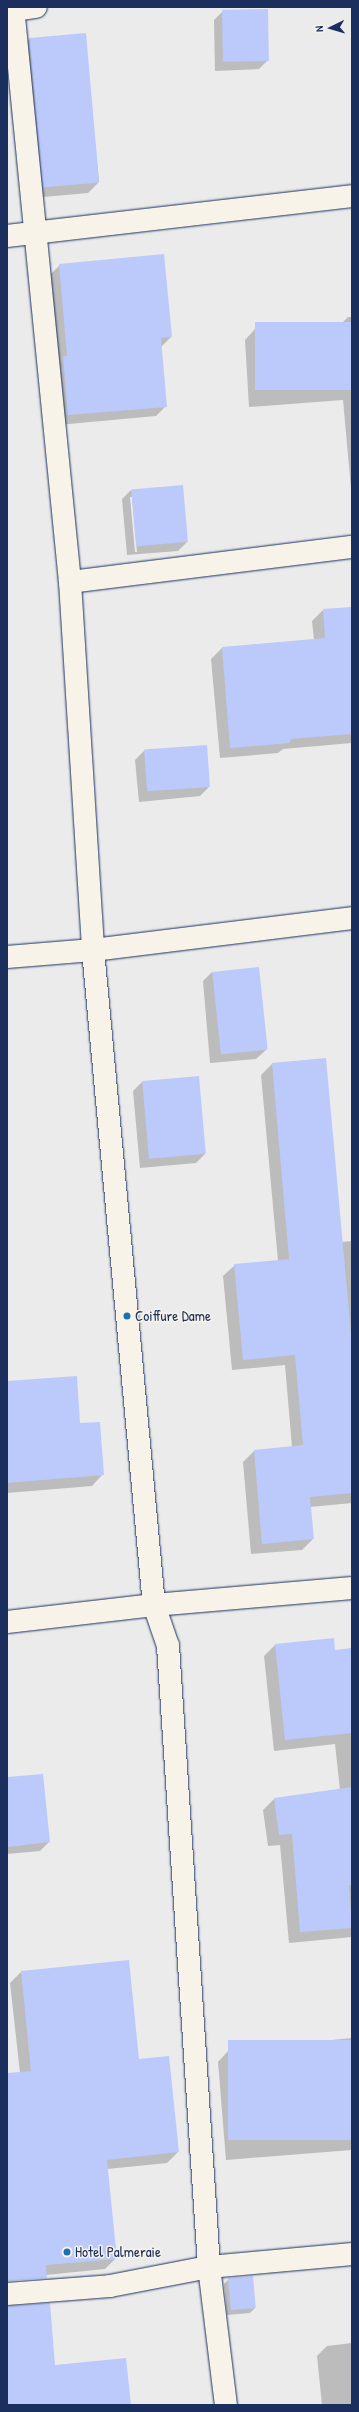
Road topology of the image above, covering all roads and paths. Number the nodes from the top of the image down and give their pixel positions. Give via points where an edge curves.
1 (36, 7) edge
2 (11, 10) edge
3 (352, 196) edge
4 (34, 234) junction
5 (7, 236) edge
6 (352, 547) edge
7 (70, 582) junction
8 (352, 918) edge
9 (93, 950) junction
10 (7, 957) edge
11 (352, 1588) edge
12 (154, 1606) junction
13 (7, 1622) edge
14 (352, 2254) edge
15 (210, 2267) junction
16 (7, 2294) edge
17 (226, 2405) edge

1 - 2 street
2 - 4 street
3 - 4 street
4 - 5 street
4 - 7 street
6 - 7 street
7 - 9 street
8 - 9 street
9 - 10 street
9 - 12 street
11 - 12 street
12 - 13 street
12 - 15 street via 168,1646
14 - 15 street
15 - 16 street via 110,2286
15 - 17 street

